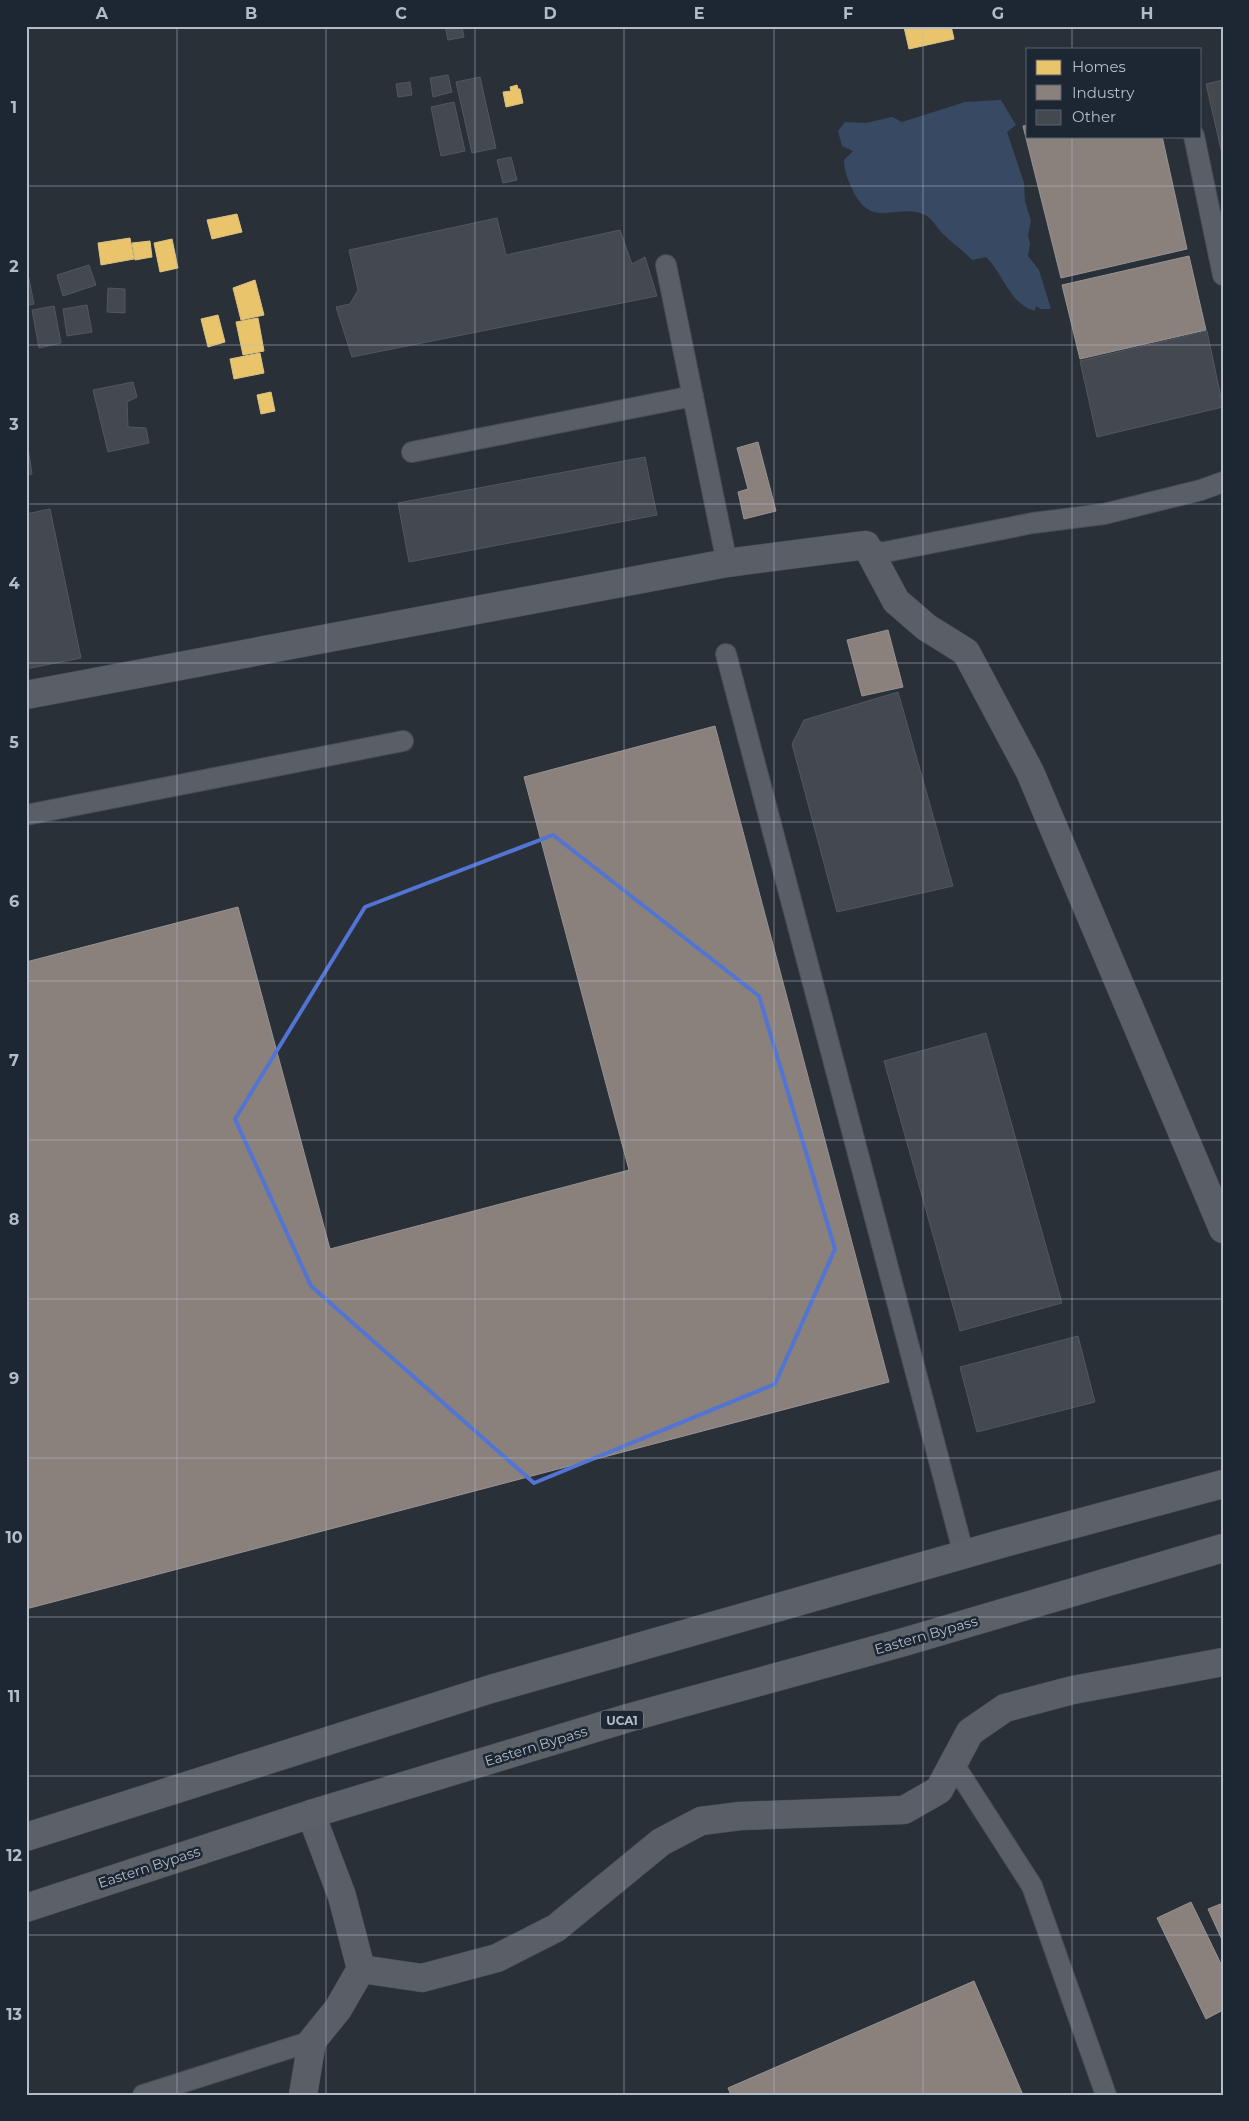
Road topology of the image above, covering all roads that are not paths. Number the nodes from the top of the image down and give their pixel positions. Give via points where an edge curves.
1 (1194, 138) edge
2 (666, 265) dead end
3 (1223, 275) edge
4 (693, 396) junction
5 (412, 452) dead end
6 (1223, 482) edge
7 (866, 545) junction
8 (727, 563) junction
9 (726, 654) dead end
10 (26, 695) edge
11 (403, 741) dead end
12 (26, 814) edge
13 (1223, 1229) edge
14 (1223, 1484) edge
15 (1223, 1548) edge
16 (964, 1555) junction
17 (1223, 1662) edge
18 (954, 1763) junction
19 (311, 1814) junction
20 (26, 1838) edge
21 (26, 1908) edge
22 (361, 1969) junction
23 (312, 2041) junction
24 (143, 2095) edge
25 (303, 2095) edge
26 (1106, 2095) edge

1 - 3 lane
2 - 4 lane
4 - 5 lane
4 - 8 lane
6 - 7 lane via 1104,514 1033,523 880,553
7 - 8 street
7 - 13 street via 896,601 926,627 966,652 1030,772
8 - 10 street
9 - 16 lane
11 - 12 lane
14 - 16 main road
15 - 19 main road, Eastern Bypass / UCA1 via 904,1642 628,1718
16 - 20 main road via 491,1689
17 - 18 street via 1073,1690 1005,1708 970,1732
18 - 22 street via 939,1790 904,1810 740,1816 701,1822 661,1842 556,1928 497,1958 422,1978
18 - 26 lane via 1032,1886
19 - 21 main road, Eastern Bypass / UCA1
19 - 22 street via 342,1896
22 - 23 street via 338,2009
23 - 24 lane
23 - 25 street

